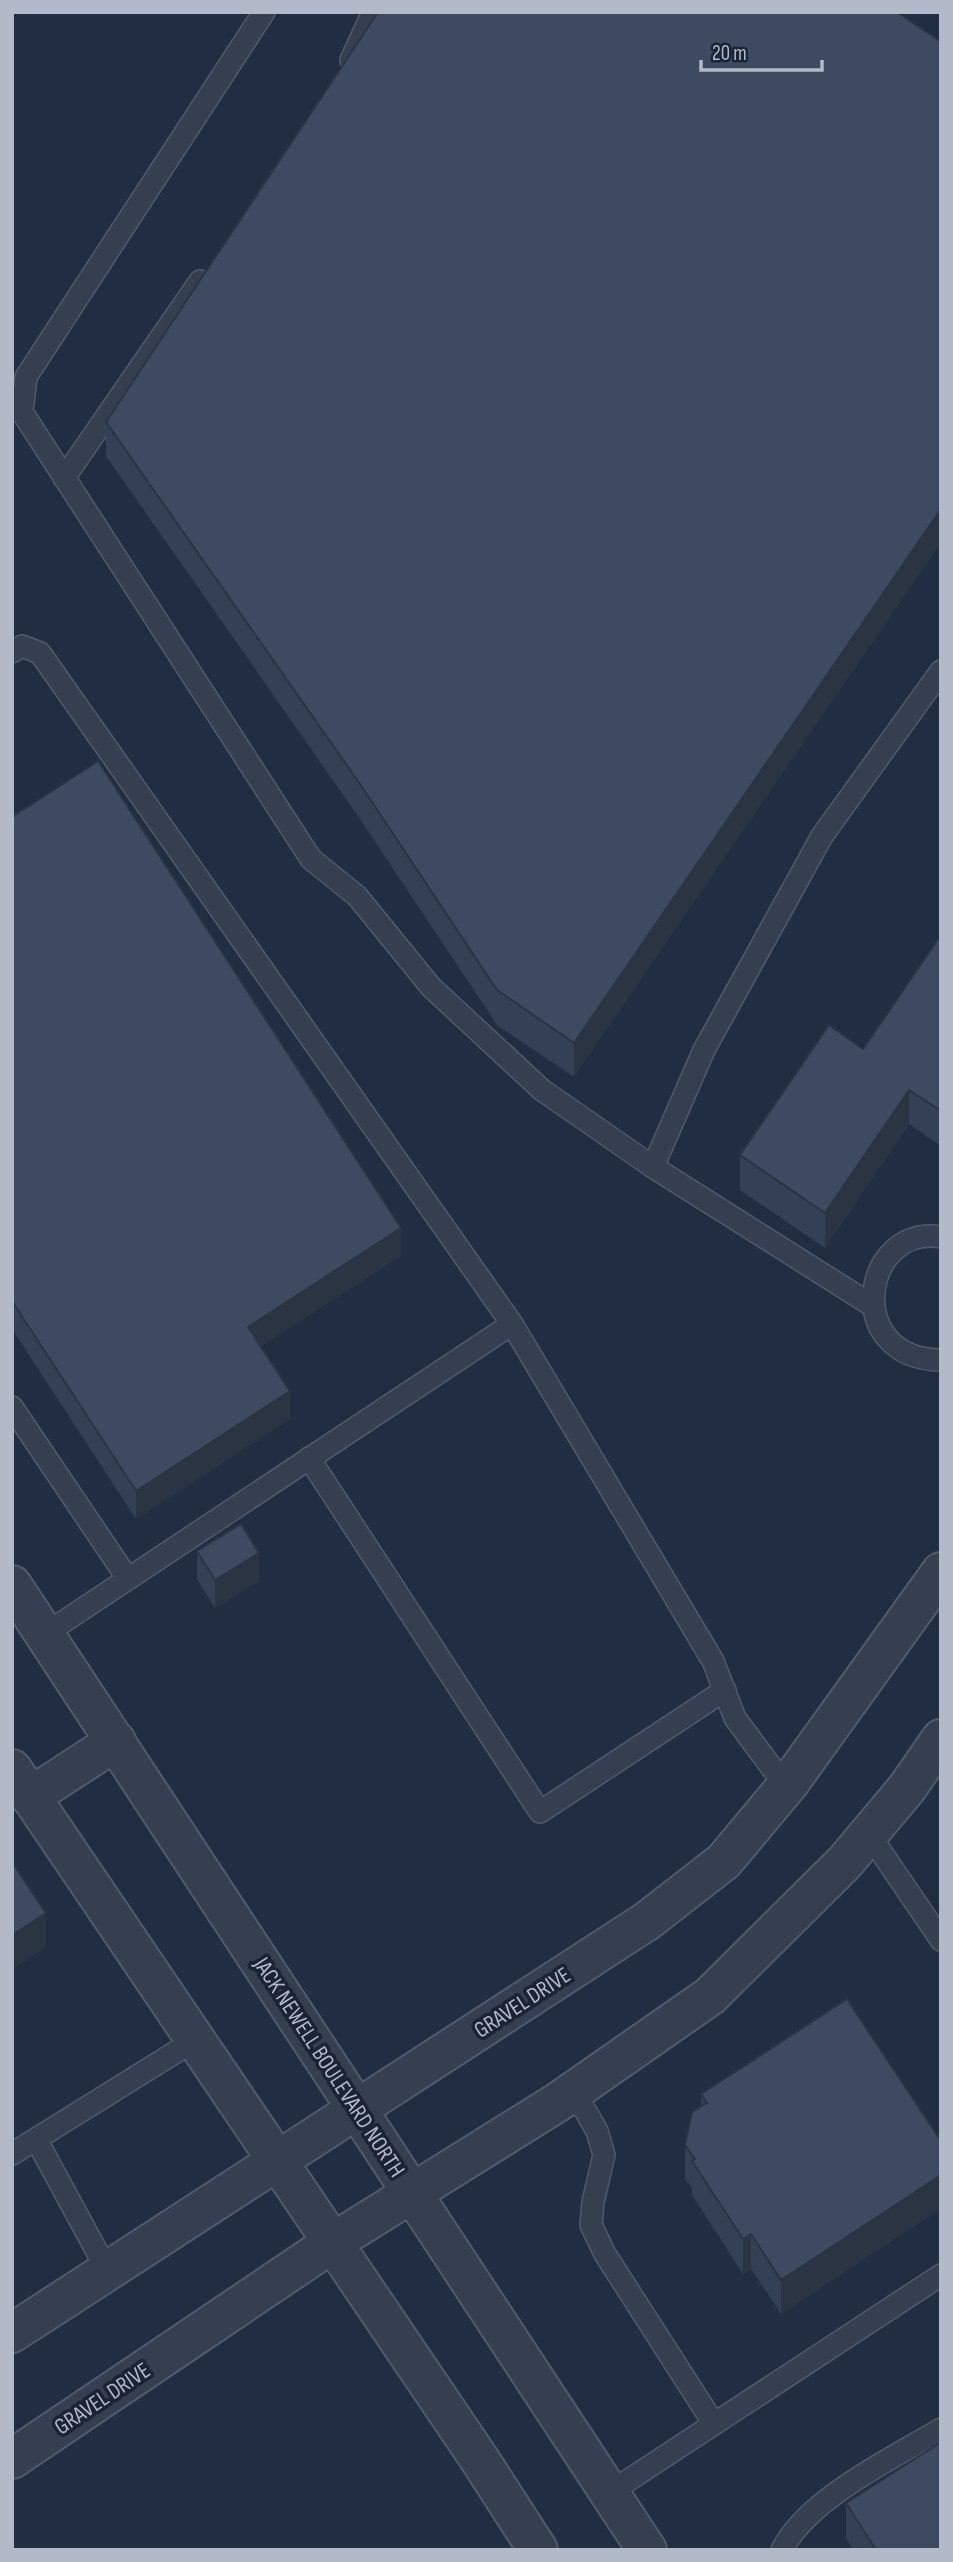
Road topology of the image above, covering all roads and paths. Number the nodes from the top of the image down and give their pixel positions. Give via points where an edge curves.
1 (264, 12) edge
2 (373, 12) edge
3 (341, 76) edge
4 (215, 260) edge
5 (64, 478) junction
6 (12, 652) edge
7 (941, 671) edge
8 (653, 1167) junction
9 (941, 1237) edge
10 (873, 1306) junction
11 (512, 1324) junction
12 (941, 1360) edge
13 (12, 1407) edge
14 (309, 1458) junction
15 (941, 1572) edge
16 (128, 1579) junction
17 (12, 1585) edge
18 (45, 1634) junction
19 (725, 1690) junction
20 (941, 1739) edge
21 (116, 1741) junction
22 (21, 1783) edge
23 (786, 1787) junction
24 (869, 1834) junction
25 (941, 1940) edge
26 (195, 2040) junction
27 (573, 2091) junction
28 (358, 2109) junction
29 (36, 2139) junction
30 (12, 2154) edge
31 (277, 2161) junction
32 (413, 2192) junction
33 (332, 2243) junction
34 (107, 2270) junction
35 (941, 2275) edge
36 (12, 2333) edge
37 (714, 2424) junction
38 (941, 2429) edge
39 (12, 2459) edge
40 (610, 2493) junction
41 (538, 2550) edge
42 (647, 2550) edge
43 (782, 2550) edge

1 - 5 lane via 26,377 22,412
2 - 3 lane
4 - 5 lane
5 - 8 lane via 311,859 356,896 431,987 542,1090
6 - 11 lane via 22,646 40,653
7 - 8 lane via 822,836 704,1050
8 - 10 lane
9 - 10 lane via 914,1240 895,1250 881,1265
10 - 12 lane via 878,1325 890,1342 906,1354
11 - 14 lane
11 - 19 lane via 713,1661
13 - 16 lane
14 - 16 lane
14 - 19 lane via 540,1812
15 - 23 street, GRAVEL DRIVE
16 - 18 lane
17 - 18 street, JACK NEWELL BOULEVARD NORTH
18 - 21 street, JACK NEWELL BOULEVARD NORTH
19 - 23 lane via 736,1718
20 - 24 street, GRAVEL DRIVE
21 - 22 street
21 - 28 street, JACK NEWELL BOULEVARD NORTH
22 - 26 street
23 - 28 street, GRAVEL DRIVE via 724,1861 647,1921
24 - 25 lane
24 - 27 street, GRAVEL DRIVE via 710,1996
26 - 29 lane
26 - 31 street
27 - 32 street, GRAVEL DRIVE
27 - 37 lane via 597,2131 604,2155 591,2225
28 - 31 street, GRAVEL DRIVE
28 - 32 street, JACK NEWELL BOULEVARD NORTH
29 - 30 lane
29 - 34 lane
31 - 33 street
31 - 34 street, GRAVEL DRIVE
32 - 33 street, GRAVEL DRIVE
32 - 40 street, JACK NEWELL BOULEVARD NORTH
33 - 39 street, GRAVEL DRIVE
33 - 41 street
34 - 36 street, GRAVEL DRIVE
35 - 37 lane
37 - 40 lane
38 - 43 lane via 827,2499 789,2535
40 - 42 street, JACK NEWELL BOULEVARD NORTH

